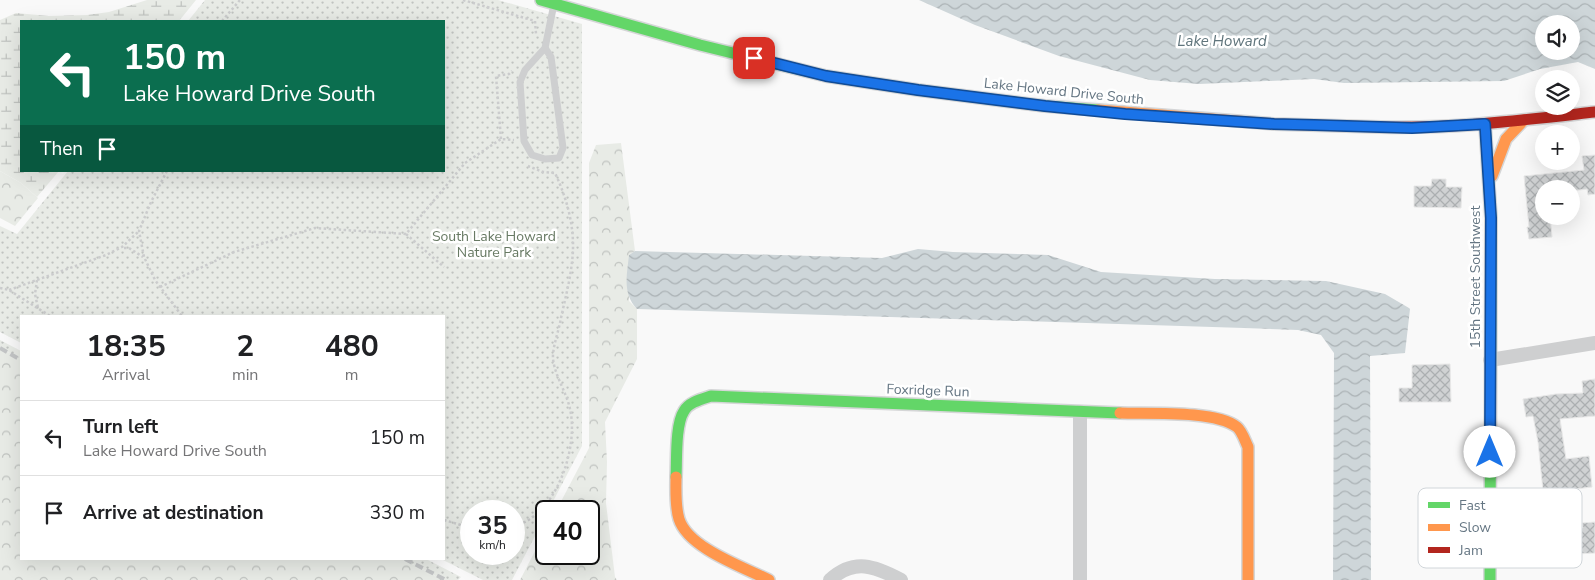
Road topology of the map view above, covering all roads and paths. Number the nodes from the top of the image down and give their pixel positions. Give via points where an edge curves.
1 (240, 0) edge
2 (463, 0) edge
3 (541, 0) edge
4 (554, 4) junction
5 (223, 20) edge
6 (535, 20) dead end
7 (545, 48) junction
8 (1595, 112) edge
9 (1524, 120) junction
10 (1485, 124) junction
11 (514, 140) dead end
12 (526, 164) dead end
13 (167, 172) edge
14 (1490, 182) junction
15 (139, 231) junction
16 (406, 234) junction
17 (122, 247) junction
18 (144, 258) junction
19 (444, 267) dead end
20 (37, 280) junction
21 (160, 287) junction
22 (0, 288) edge
23 (9, 290) junction
24 (38, 308) junction
25 (48, 315) edge
26 (181, 315) edge
27 (1595, 343) edge
28 (1490, 360) junction
29 (1080, 412) junction
30 (1490, 488) edge
31 (445, 520) edge
32 (525, 521) edge
33 (460, 525) edge
34 (769, 580) edge
35 (830, 580) edge
36 (901, 580) edge
37 (1080, 580) edge
38 (1248, 580) edge

1 - 5 path
2 - 6 path
3 - 4 street, Lake Howard Drive South
4 - 7 lane
4 - 10 street, Lake Howard Drive South via 826,76 918,90 1045,106 1274,124 1412,128
7 - 7 lane via 525,70 520,82 524,141 532,155 545,159 559,158 563,148 551,57
8 - 9 street, Lake Howard Drive South
9 - 10 street, Lake Howard Drive South
9 - 14 street via 1506,139
10 - 14 street, 15th Street Southwest
11 - 16 path via 501,139 465,163
12 - 32 path via 543,172 555,173 570,216 573,259 553,357 571,411 570,446 559,484 549,503
13 - 15 path
14 - 28 street, 15th Street Southwest
15 - 17 path
15 - 18 path
16 - 19 path
16 - 21 path via 315,228 234,252
17 - 18 path
17 - 20 path via 106,256
18 - 21 path
20 - 23 path
20 - 24 path
21 - 26 path
22 - 23 path
23 - 24 path
24 - 25 path
27 - 28 street
28 - 30 street, 15th Street Southwest
29 - 34 street, Foxridge Run via 711,396 698,400 684,410 678,434 677,500 682,525 690,538 699,544
29 - 37 street
29 - 38 street, Foxridge Run via 1205,416 1228,421 1239,428 1248,447
31 - 33 path
35 - 36 street via 841,571 866,565

